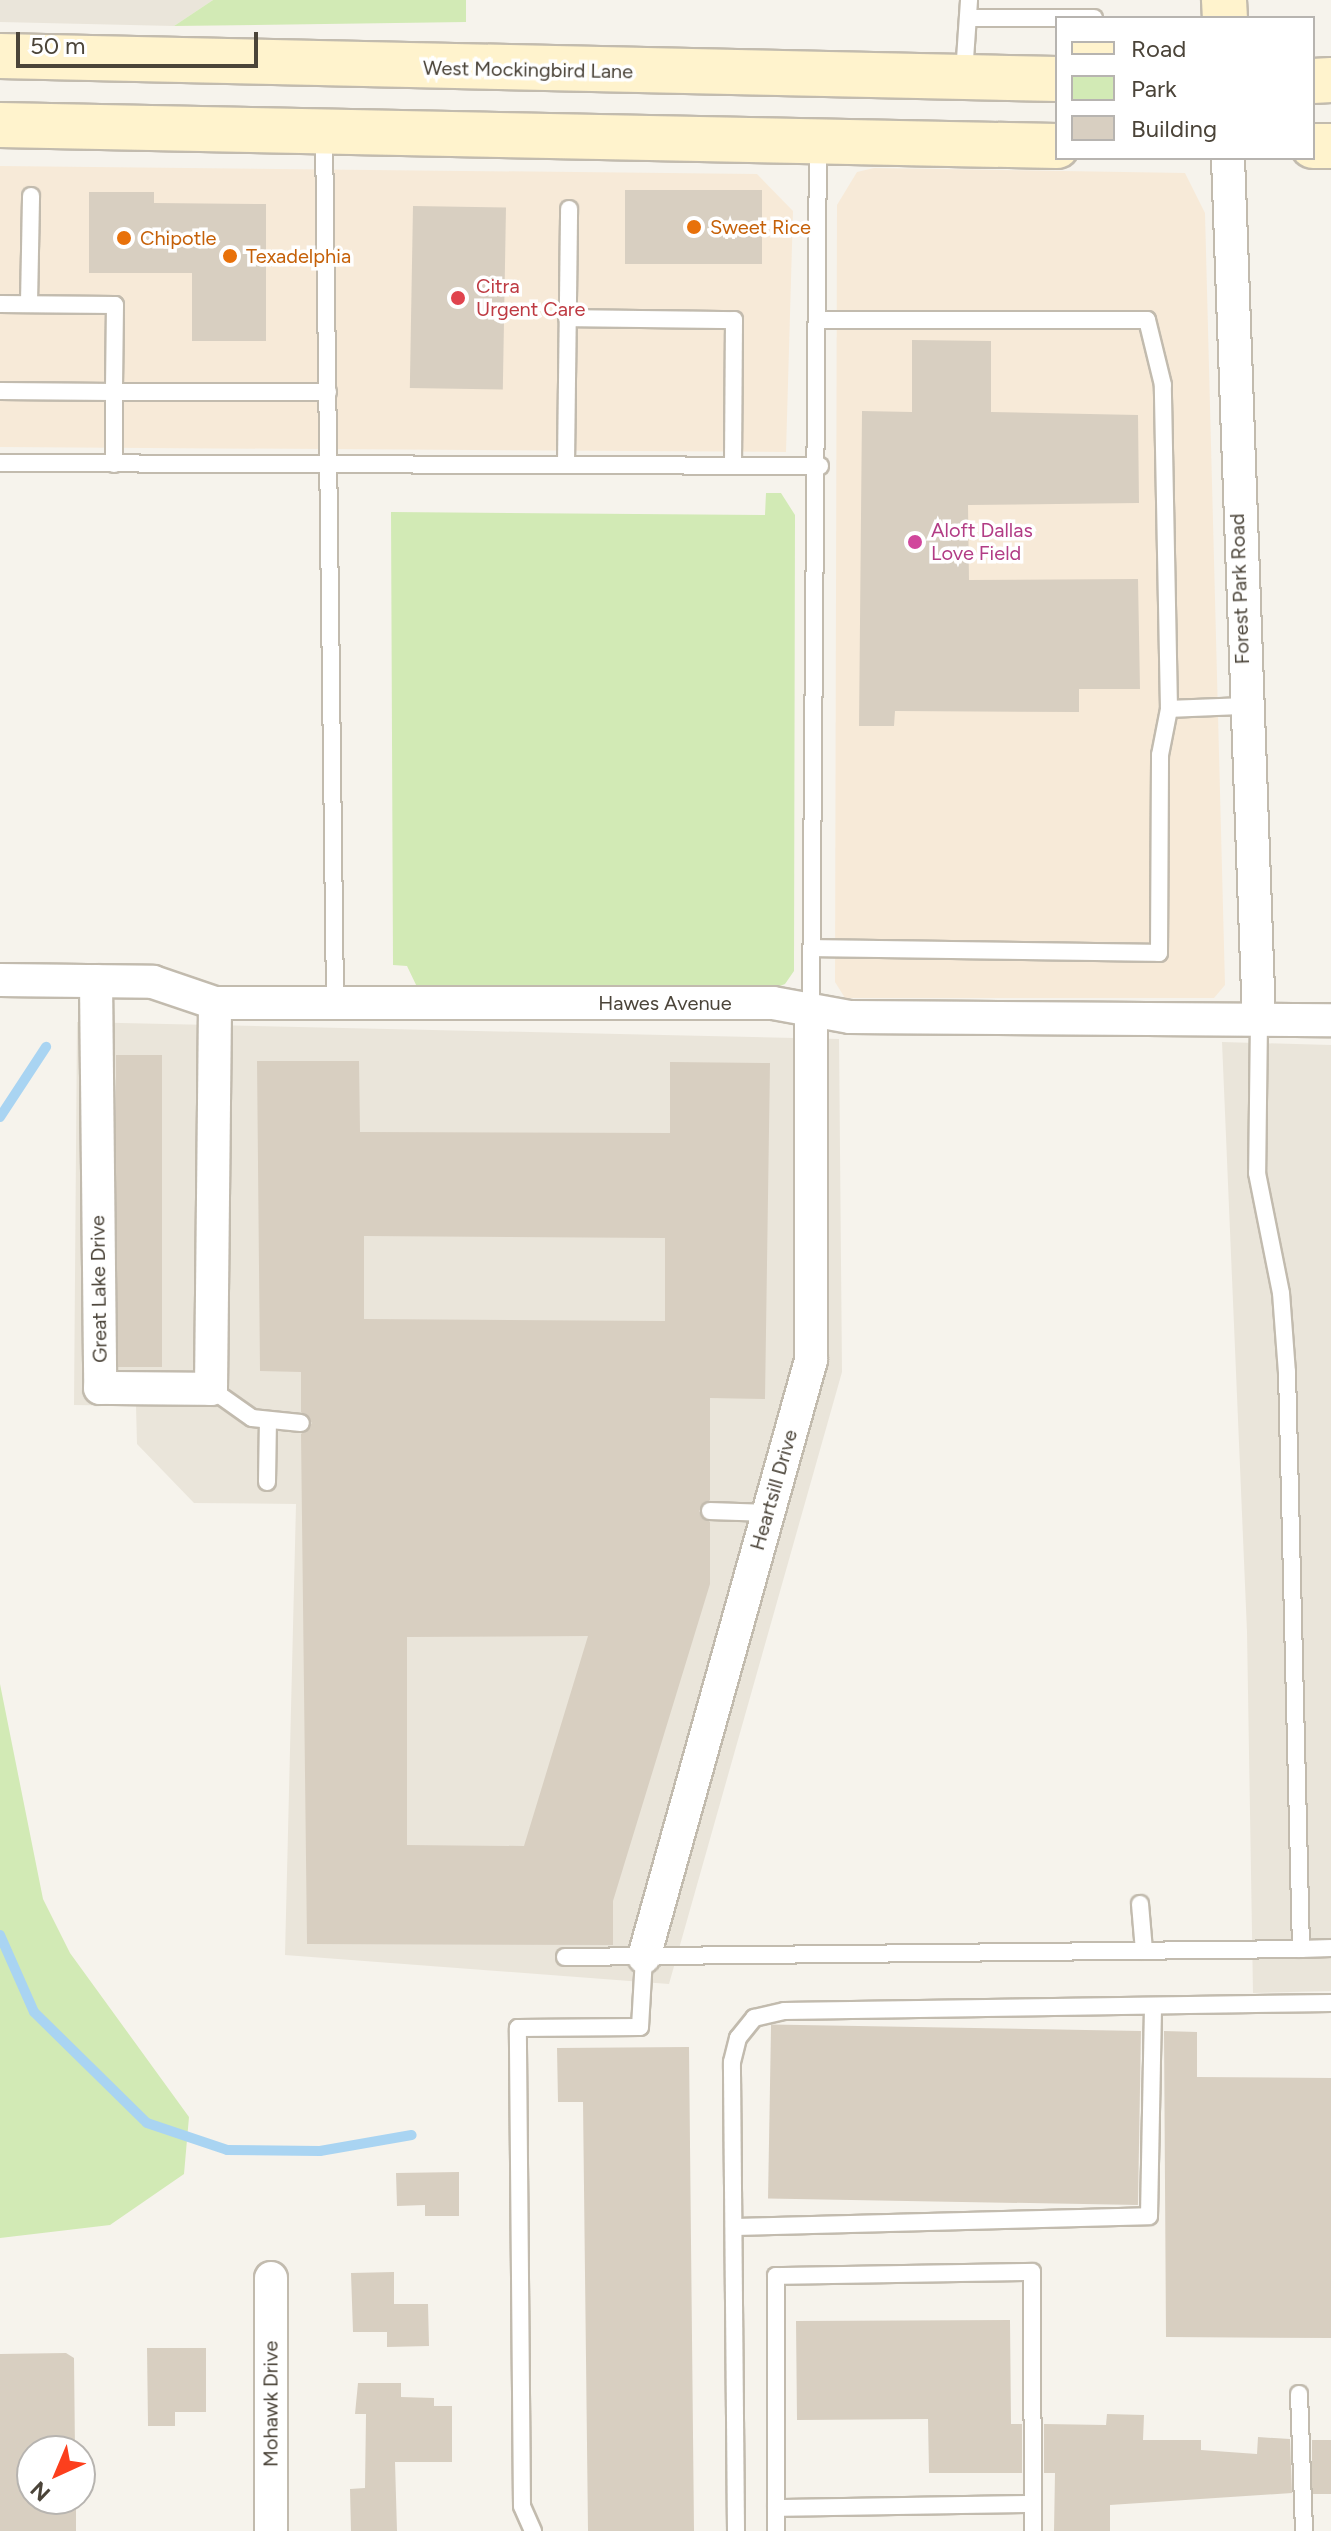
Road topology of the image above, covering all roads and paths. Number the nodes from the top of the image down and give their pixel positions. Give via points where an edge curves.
1 (969, 0) edge
2 (968, 18) junction
3 (1055, 18) edge
4 (0, 56) edge
5 (326, 66) junction
6 (964, 78) junction
7 (1055, 79) edge
8 (0, 125) edge
9 (324, 135) junction
10 (818, 143) junction
11 (1055, 146) edge
12 (1228, 160) edge
13 (31, 196) dead end
14 (569, 209) dead end
15 (29, 303) junction
16 (0, 304) edge
17 (567, 318) junction
18 (821, 320) junction
19 (0, 391) edge
20 (114, 392) junction
21 (328, 392) junction
22 (0, 463) edge
23 (566, 463) junction
24 (114, 464) junction
25 (330, 464) junction
26 (733, 464) junction
27 (820, 466) junction
28 (1245, 706) junction
29 (1169, 709) junction
30 (815, 948) junction
31 (0, 980) edge
32 (96, 981) junction
33 (335, 1002) junction
34 (215, 1003) junction
35 (811, 1010) junction
36 (1259, 1020) junction
37 (1331, 1020) edge
38 (211, 1389) junction
39 (268, 1420) junction
40 (301, 1423) dead end
41 (267, 1482) dead end
42 (710, 1511) dead end
43 (769, 1513) junction
44 (1140, 1904) dead end
45 (1331, 1948) edge
46 (1301, 1949) junction
47 (1144, 1951) junction
48 (565, 1957) dead end
49 (644, 1957) junction
50 (1331, 2003) edge
51 (1153, 2006) junction
52 (734, 2227) junction
53 (271, 2278) dead end
54 (1299, 2394) dead end
55 (1033, 2504) junction
56 (776, 2508) junction
57 (271, 2531) edge
58 (533, 2531) edge
59 (736, 2531) edge
60 (776, 2531) edge
61 (1033, 2531) edge
62 (1304, 2531) edge

1 - 2 lane
2 - 3 lane
2 - 6 lane
4 - 5 main road, West Mockingbird Lane
5 - 6 main road, West Mockingbird Lane
5 - 9 main road
6 - 7 main road, West Mockingbird Lane
8 - 9 main road
9 - 10 main road
9 - 21 lane
10 - 11 main road
10 - 18 lane
12 - 28 street, Forest Park Road
13 - 15 lane
14 - 17 lane
15 - 16 lane
15 - 20 lane via 115,305
17 - 23 lane
17 - 26 lane via 734,320
18 - 27 lane
18 - 29 lane via 1147,320 1163,385
19 - 20 lane
20 - 21 lane
20 - 24 lane
21 - 25 lane
22 - 24 lane
23 - 25 lane
23 - 26 lane
24 - 25 lane
25 - 33 lane
26 - 27 lane
27 - 30 lane
28 - 29 lane
28 - 36 street, Forest Park Road
29 - 30 lane via 1160,755 1159,953
30 - 35 lane
31 - 32 street, Hawes Avenue
32 - 34 street, Hawes Avenue via 153,982
32 - 38 street, Great Lake Drive via 100,1388
33 - 34 street, Hawes Avenue
33 - 35 street, Hawes Avenue via 773,1003
34 - 38 street
35 - 36 street, Hawes Avenue via 850,1017
35 - 43 street, Heartsill Drive via 811,1360
36 - 37 street, Hawes Avenue
36 - 46 lane via 1257,1173 1281,1293 1287,1372
38 - 39 lane via 233,1409
39 - 40 lane
39 - 41 lane
42 - 43 lane
43 - 49 street, Heartsill Drive
44 - 47 lane
45 - 46 lane
46 - 47 lane
47 - 49 lane
48 - 49 lane
49 - 58 lane via 640,2027 518,2028 522,2506
50 - 51 lane
51 - 52 lane via 784,2011 754,2018 738,2038 732,2062
51 - 52 lane via 1149,2216
52 - 59 lane
53 - 57 street, Mohawk Drive
54 - 62 lane
55 - 56 lane
55 - 56 lane via 1032,2272 776,2276
55 - 61 lane
56 - 60 lane

